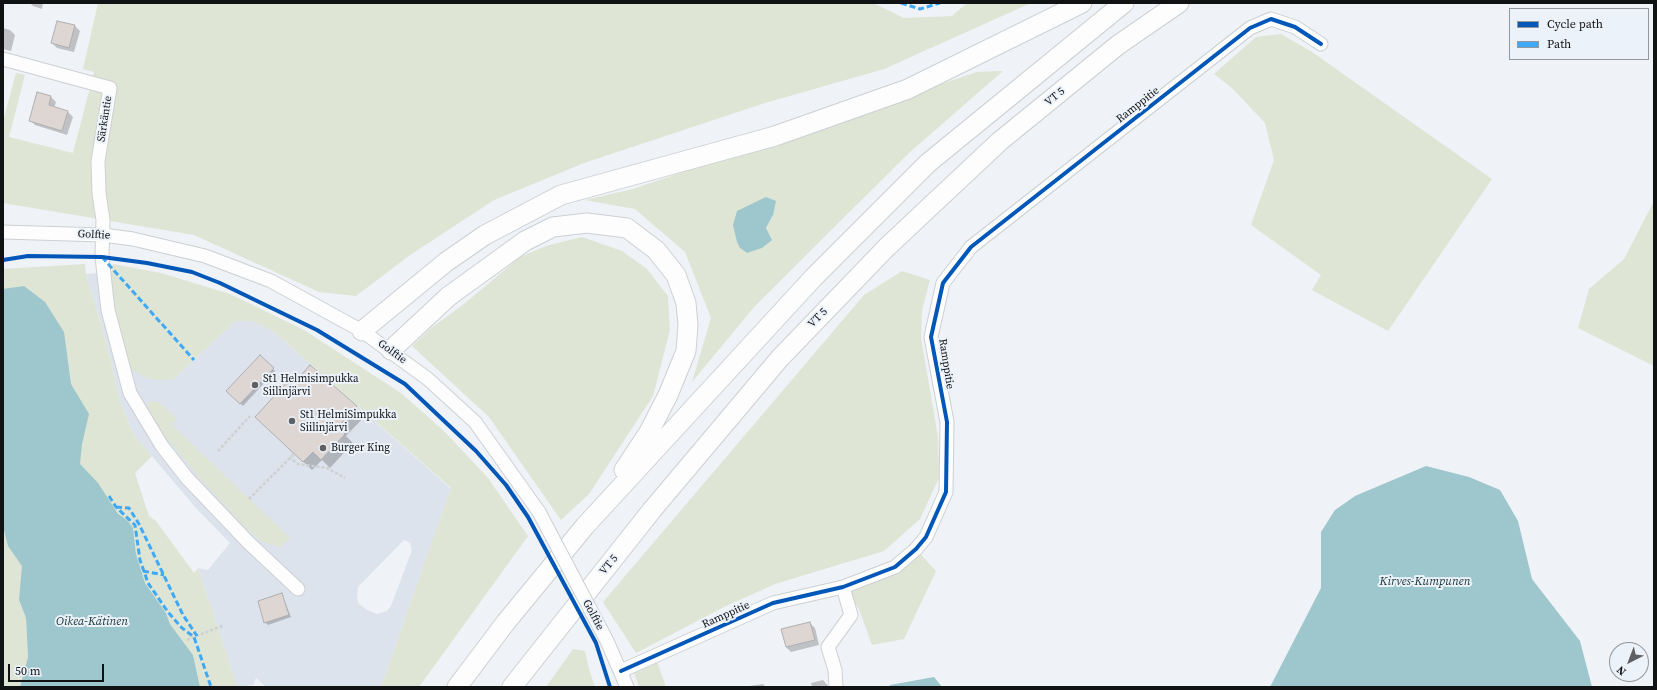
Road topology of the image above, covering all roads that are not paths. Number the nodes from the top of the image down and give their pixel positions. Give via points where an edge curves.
1 (1082, 3) edge
2 (1124, 3) edge
3 (1179, 3) edge
4 (1321, 44) dead end
5 (3, 59) edge
6 (3, 232) edge
7 (103, 235) junction
8 (362, 330) junction
9 (391, 350) junction
10 (585, 526) junction
11 (843, 587) junction
12 (298, 589) dead end
13 (536, 656) junction
14 (621, 671) junction
15 (457, 687) edge
16 (512, 687) edge
17 (518, 687) edge
18 (627, 687) edge
19 (836, 687) edge

1 - 8 highway via 908,89 775,136 561,195 485,235 446,262
2 - 10 highway via 928,163 814,277
3 - 13 highway, VT 5 via 1118,45 1000,141 887,247 780,358 652,510
4 - 11 street, Ramppitie via 1295,27 1271,19 1250,28 971,247 943,283 932,337 946,422 946,492 926,537 916,549 895,567
5 - 7 street, Särkäntie via 110,88 98,161
6 - 7 street, Golftie
7 - 8 street, Golftie via 133,239 206,256 271,281
7 - 12 street via 102,257 108,310 130,393 142,416 187,478 249,543
8 - 9 street, Golftie
9 - 10 highway via 448,296 525,241 553,226 587,223 627,228 656,250 676,275 686,303 686,351 650,432
9 - 14 street, Golftie, bridge via 428,379 475,422 539,512
10 - 15 highway via 506,622
11 - 14 street, Ramppitie via 773,603
11 - 19 street via 851,615 828,646 835,670
13 - 16 highway, VT 5
13 - 17 highway
14 - 18 street, Golftie

